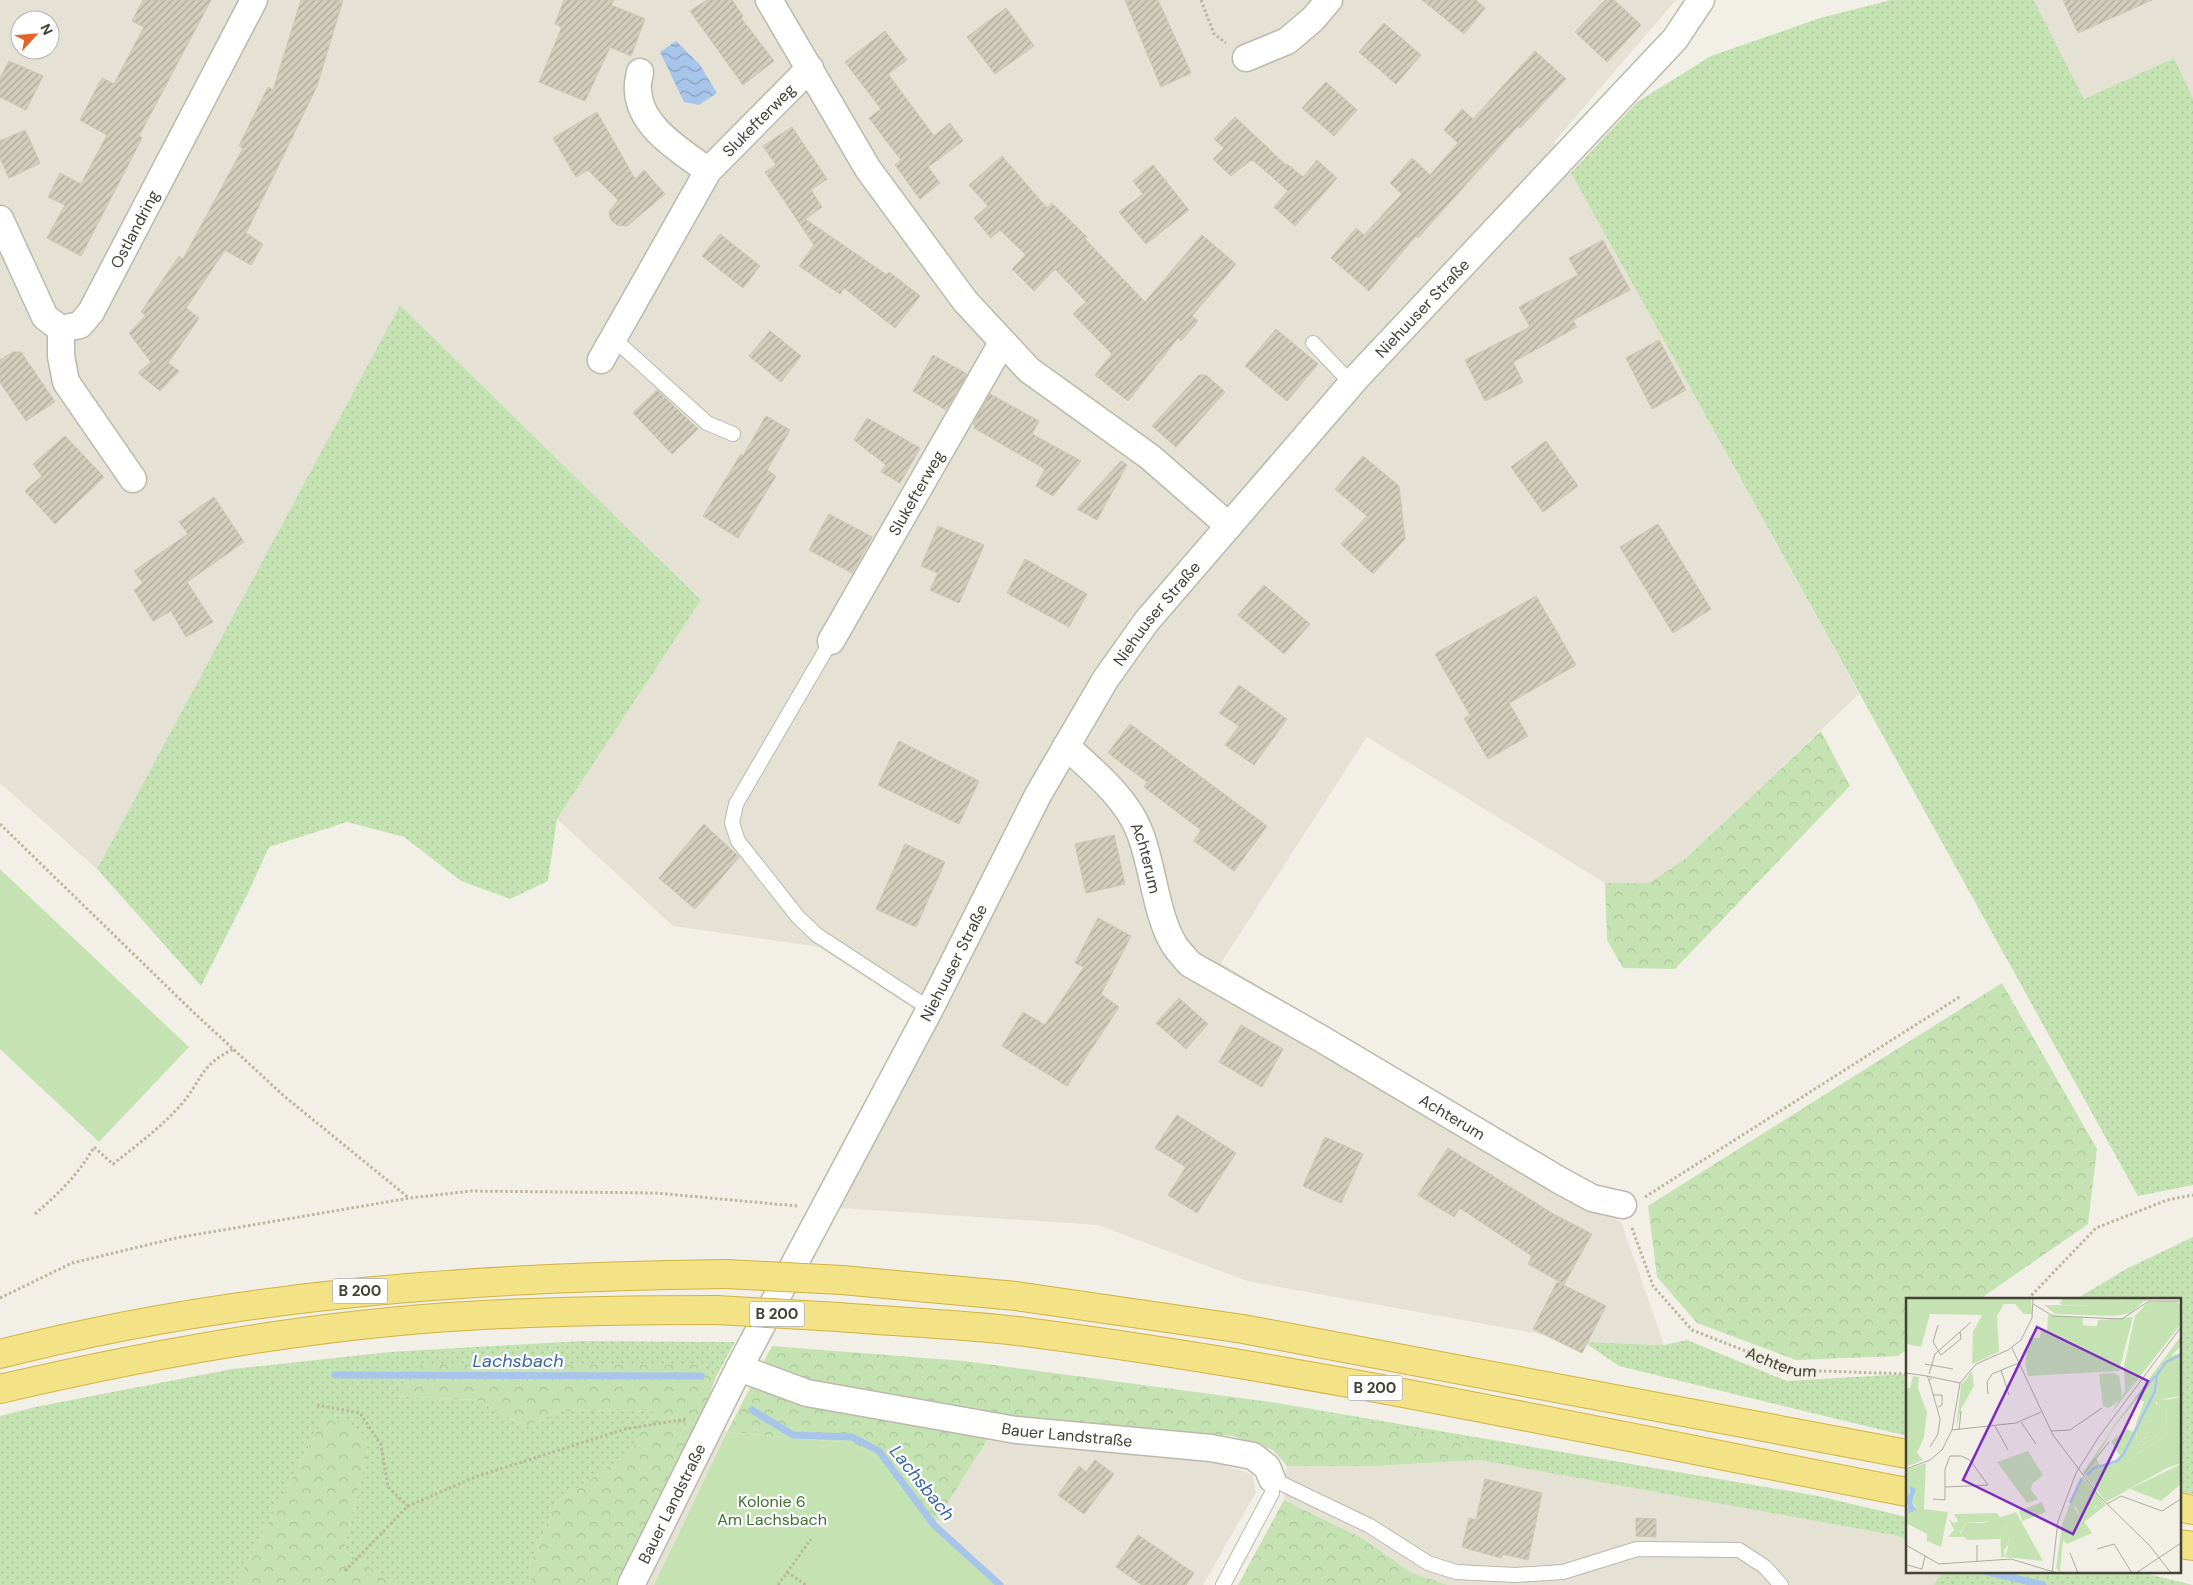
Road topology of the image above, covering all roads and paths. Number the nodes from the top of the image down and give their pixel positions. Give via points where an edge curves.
1 (254, 0) edge
2 (769, 0) edge
3 (1201, 0) edge
4 (1329, 0) edge
5 (1699, 1) edge
6 (1246, 58) joint
7 (810, 68) junction
8 (640, 72) dead end
9 (708, 172) junction
10 (0, 220) edge
11 (61, 330) junction
12 (1002, 343) junction
13 (1313, 343) dead end
14 (608, 350) joint
15 (1352, 384) junction
16 (733, 434) dead end
17 (133, 479) dead end
18 (1229, 526) junction
19 (831, 641) joint
20 (1066, 746) junction
21 (0, 824) edge
22 (1961, 996) dead end
23 (930, 1009) junction
24 (234, 1049) junction
25 (2193, 1195) edge
26 (410, 1198) junction
27 (1623, 1205) junction
28 (822, 1208) junction
29 (35, 1214) dead end
30 (0, 1298) edge
31 (2029, 1298) edge
32 (758, 1330) joint
33 (0, 1354) edge
34 (739, 1368) junction
35 (1906, 1374) edge
36 (0, 1388) edge
37 (317, 1405) dead end
38 (716, 1414) junction
39 (1906, 1454) edge
40 (1272, 1479) junction
41 (1906, 1492) edge
42 (408, 1506) junction
43 (2180, 1507) edge
44 (2193, 1510) edge
45 (811, 1539) dead end
46 (2180, 1544) edge
47 (2193, 1546) edge
48 (345, 1571) dead end
49 (787, 1572) junction
50 (631, 1585) edge
51 (778, 1585) edge
52 (806, 1585) edge
53 (1223, 1585) edge
54 (1781, 1585) edge

1 - 11 street, Ostlandring via 91,312 80,325
2 - 7 street, Slukefterweg
3 - 6 path via 1214,34
4 - 6 street via 1287,41
5 - 15 street, Niehuuser Straße via 1675,39
7 - 9 street, Slukefterweg
7 - 12 street, Slukefterweg via 868,169 965,301
8 - 9 street via 638,92 643,111 655,130
9 - 14 street, Slukefterweg
10 - 11 street via 45,318
11 - 17 street via 66,382
12 - 18 street, Slukefterweg via 1029,370 1150,457
12 - 19 street, Slukefterweg
13 - 15 lane
14 - 16 lane via 707,423
15 - 18 street, Niehuuser Straße
18 - 20 street, Niehuuser Straße via 1146,622 1104,680
19 - 23 lane via 736,804 732,823 738,841 798,917 817,935
20 - 23 street, Niehuuser Straße
20 - 27 street, Achterum via 1100,778 1127,810 1140,832 1174,945 1190,964 1559,1180 1592,1198
21 - 24 path
22 - 27 path via 1644,1198
23 - 28 street, Niehuuser Straße
24 - 26 path via 284,1096
24 - 29 path via 215,1058 180,1105 151,1134 113,1164 94,1147 63,1189
25 - 31 path via 2167,1200 2096,1228
26 - 28 path via 471,1191 656,1193
26 - 30 path via 176,1238 72,1263
27 - 35 path, Achterum via 1653,1286 1692,1330 1794,1370
28 - 32 street, Niehuuser Straße
32 - 34 street, Bauer Landstraße
33 - 39 highway, B 200, bridge via 59,1338 216,1309 326,1294 460,1282 726,1274 842,1280 1016,1296 1243,1329
34 - 38 street, Bauer Landstraße
34 - 40 street, Bauer Landstraße via 807,1392 1006,1428 1211,1448 1254,1456 1267,1467
36 - 41 highway, B 200, bridge via 224,1343 334,1328 466,1316 600,1310 717,1310 1015,1331 1239,1363
37 - 42 path via 360,1413 381,1444 388,1487
38 - 42 path via 625,1429 474,1477
38 - 50 street, Bauer Landstraße
40 - 53 lane via 1272,1493
40 - 54 lane via 1370,1526 1428,1563 1456,1572 1515,1575 1563,1572 1637,1549 1739,1550 1766,1567
42 - 48 path
43 - 44 highway
45 - 49 path
46 - 47 highway
49 - 51 path
49 - 52 path

